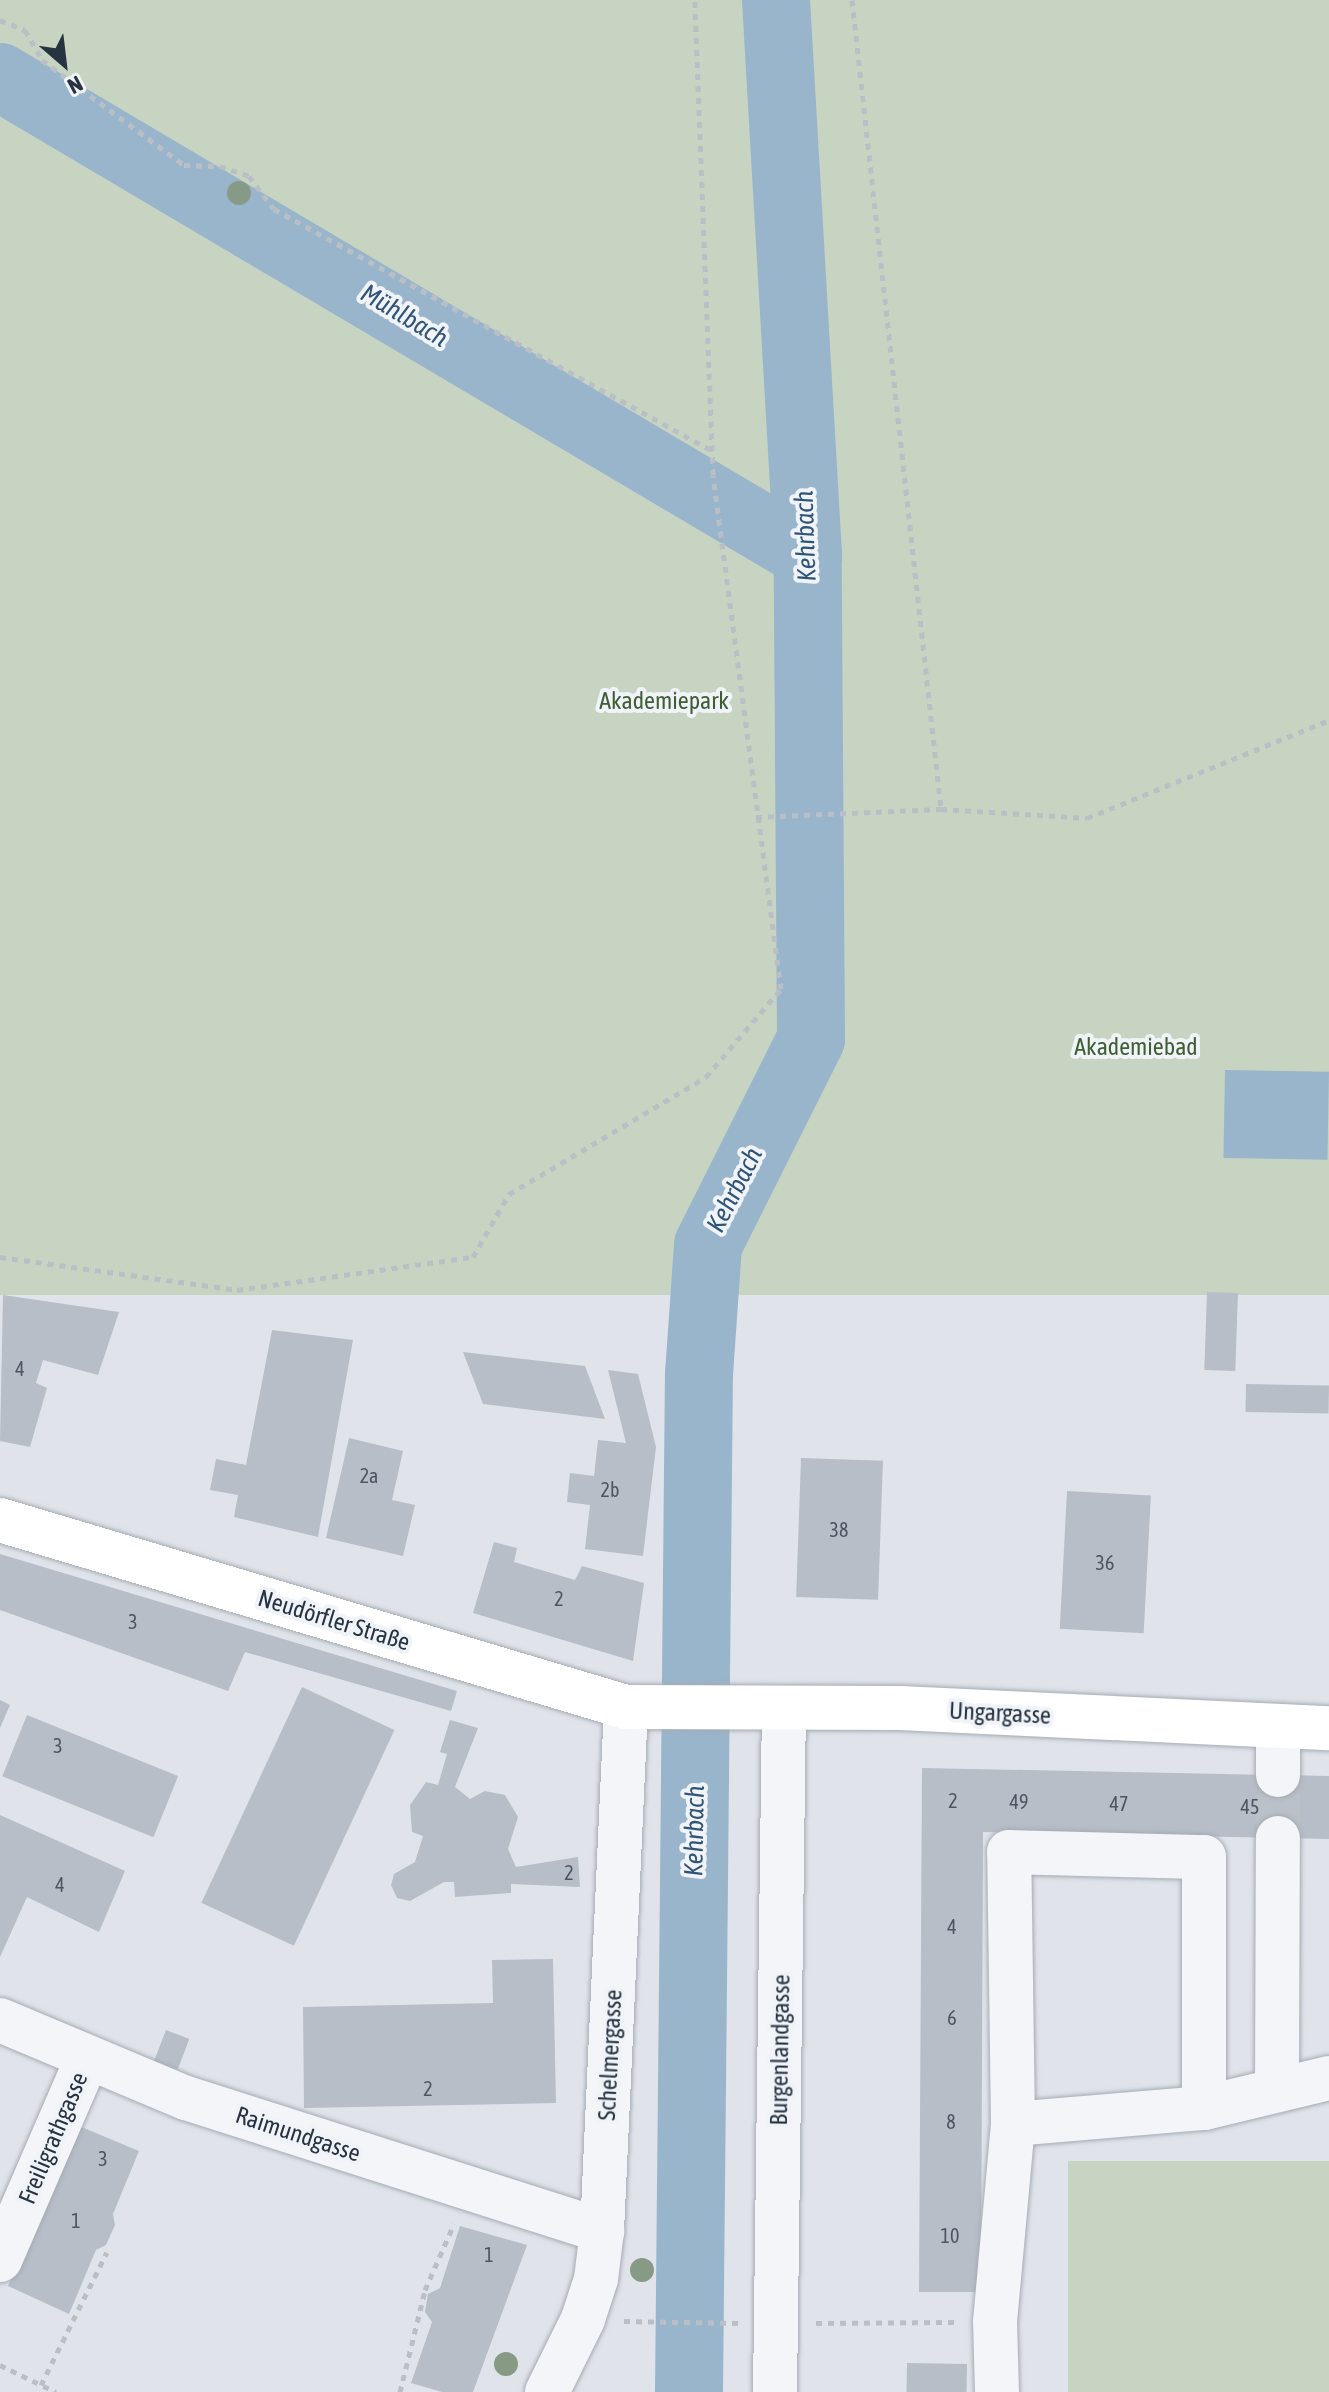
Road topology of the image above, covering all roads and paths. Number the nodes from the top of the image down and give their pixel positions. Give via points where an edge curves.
1 (695, 0) edge
2 (852, 0) edge
3 (0, 20) edge
4 (711, 450) junction
5 (1329, 720) edge
6 (941, 809) junction
7 (756, 817) junction
8 (0, 1257) edge
9 (0, 1520) edge
10 (626, 1707) junction
11 (670, 1708) joint
12 (784, 1709) junction
13 (1278, 1727) junction
14 (1329, 1728) edge
15 (1278, 1775) tunnel mouth
16 (1278, 1838) tunnel mouth
17 (0, 2020) edge
18 (87, 2059) junction
19 (1329, 2078) edge
20 (1277, 2089) junction
21 (1204, 2108) junction
22 (1013, 2124) junction
23 (466, 2188) junction
24 (602, 2231) junction
25 (107, 2252) dead end
26 (0, 2260) edge
27 (645, 2322) dead end
28 (995, 2322) junction
29 (759, 2323) junction
30 (0, 2365) edge
31 (565, 2382) edge
32 (41, 2385) junction
33 (56, 2392) edge
34 (400, 2392) edge
35 (775, 2392) edge
36 (997, 2392) edge

1 - 4 path
2 - 6 path
3 - 4 path via 25,30 42,60 184,165 220,166 249,176 274,209
4 - 7 path
5 - 6 path via 1087,818
6 - 7 path
7 - 8 path via 781,989 706,1077 509,1194 473,1257 237,1290
9 - 10 main road, Neudörfler Straße
10 - 11 main road, Neudörfler Straße
10 - 24 street, Schelmergasse
11 - 12 main road, Ungargasse
12 - 13 main road, Ungargasse via 900,1708
12 - 29 street, Burgenlandgasse
13 - 14 main road, Ungargasse
13 - 15 street
16 - 20 street
17 - 18 street, Raimundgasse
18 - 23 street, Raimundgasse via 186,2098
18 - 26 street, Freiligrathgasse
19 - 20 street
20 - 21 street
21 - 22 street
21 - 22 street via 1204,1857 1009,1852
22 - 28 street
23 - 24 street, Raimundgasse
23 - 34 path via 422,2299 422,2320
24 - 31 street, Schelmergasse via 596,2279
25 - 32 path
27 - 29 path
28 - 29 path
28 - 36 street
29 - 35 street, Burgenlandgasse
30 - 32 path
32 - 33 path

